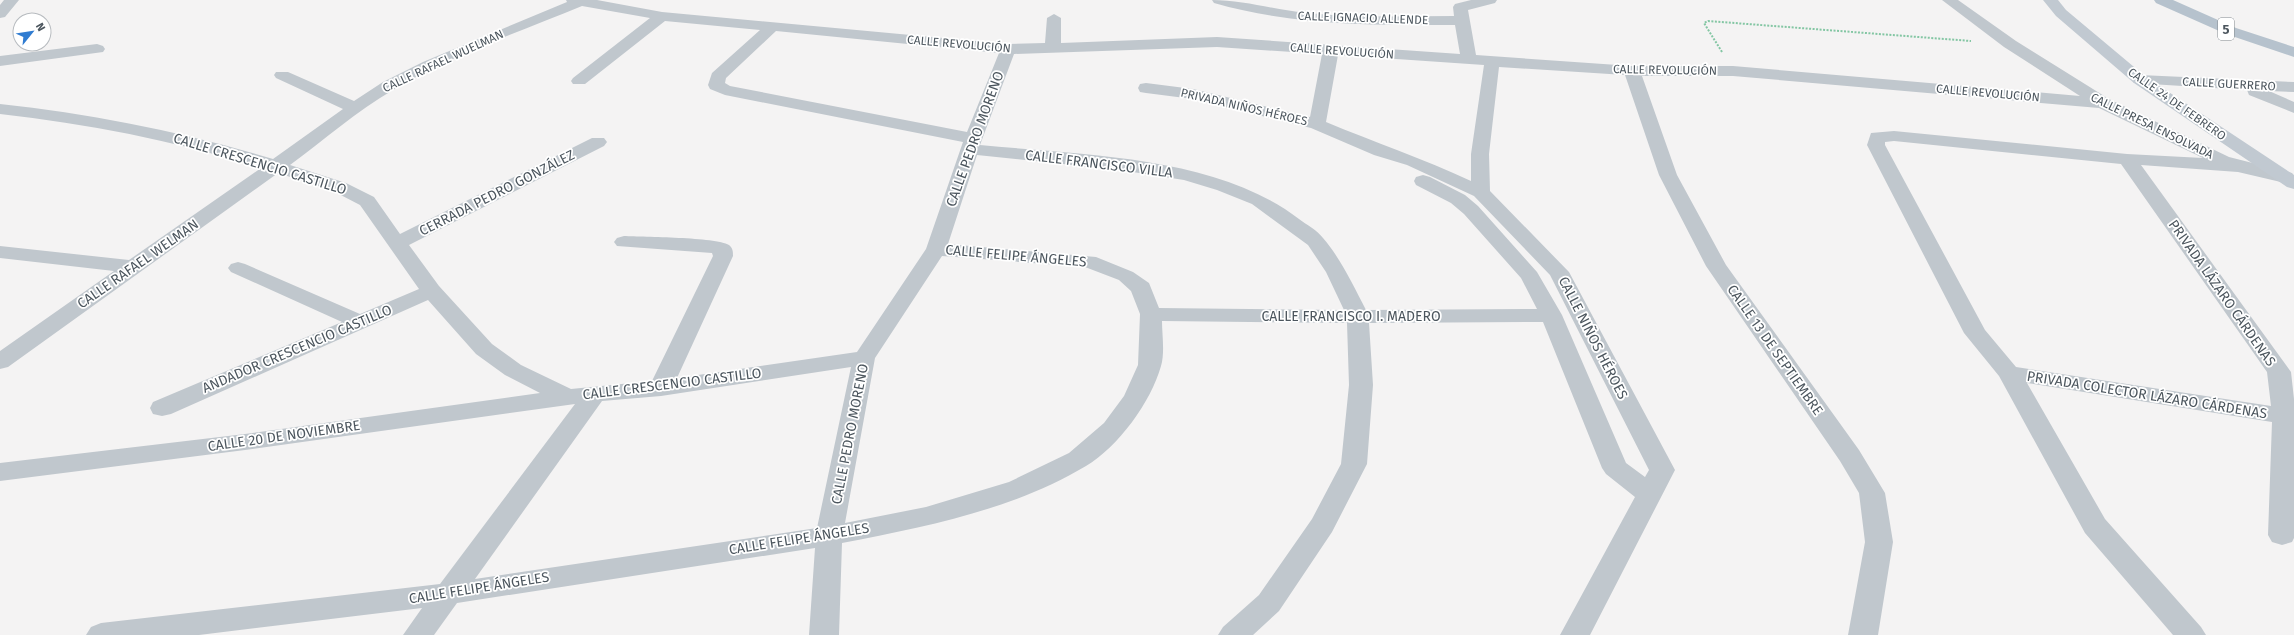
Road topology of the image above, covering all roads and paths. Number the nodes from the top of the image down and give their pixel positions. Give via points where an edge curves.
1 (12, 0) edge
2 (1219, 0) edge
3 (1490, 0) edge
4 (1950, 0) edge
5 (2050, 0) edge
6 (2161, 0) edge
7 (2185, 0) edge
8 (578, 1) edge
9 (1457, 9) edge
10 (0, 14) edge
11 (662, 16) junction
12 (1054, 18) dead end
13 (773, 26) junction
14 (2294, 40) edge
15 (2010, 44) junction
16 (1053, 46) junction
17 (97, 49) dead end
18 (1008, 49) junction
19 (1331, 50) junction
20 (2294, 52) edge
21 (1469, 60) junction
22 (0, 61) edge
23 (1492, 62) junction
24 (1632, 71) junction
25 (1733, 71) junction
26 (282, 75) dead end
27 (2140, 80) junction
28 (579, 81) dead end
29 (2241, 85) junction
30 (2294, 87) edge
31 (1146, 88) dead end
32 (2103, 104) junction
33 (354, 108) junction
34 (2294, 108) edge
35 (0, 109) edge
36 (1317, 124) junction
37 (598, 142) dead end
38 (972, 144) junction
39 (1380, 151) junction
40 (2127, 159) junction
41 (275, 166) junction
42 (2238, 166) junction
43 (2290, 180) edge
44 (1481, 192) junction
45 (624, 242) dead end
46 (397, 243) junction
47 (936, 249) junction
48 (0, 252) edge
49 (134, 267) junction
50 (238, 268) dead end
51 (431, 291) junction
52 (1151, 314) junction
53 (1551, 315) junction
54 (1358, 317) junction
55 (361, 322) junction
56 (864, 358) junction
57 (0, 362) edge
58 (2009, 373) junction
59 (661, 388) junction
60 (595, 394) junction
61 (568, 396) junction
62 (162, 408) dead end
63 (2284, 416) junction
64 (0, 472) edge
65 (1648, 493) junction
66 (2282, 535) dead end
67 (829, 536) junction
68 (446, 594) junction
69 (101, 635) edge
70 (418, 635) edge
71 (824, 635) edge
72 (1233, 635) edge
73 (1575, 635) edge
74 (1863, 635) edge
75 (2191, 635) edge

1 - 10 street
2 - 9 street, CALLE IGNACIO ALLENDE via 1259,12 1355,20
3 - 9 street, CALLE IGNACIO ALLENDE
4 - 15 street, CALLE PRESA ENSOLVADA
5 - 27 street, CALLE 24 DE FEBRERO
6 - 20 main road, 5 via 2231,31
7 - 14 main road, 5 via 2242,24
8 - 11 street, CALLE REVOLUCIÓN
8 - 33 street, CALLE RAFAEL WUELMAN via 393,82
9 - 21 street
11 - 13 street, CALLE REVOLUCIÓN
11 - 28 street
12 - 16 street
13 - 18 street, CALLE REVOLUCIÓN
13 - 38 street, CALLE FRANCISCO VILLA via 718,76 716,85 725,90
15 - 25 path via 1708,21 1704,23
15 - 32 street, CALLE PRESA ENSOLVADA
16 - 18 street, CALLE REVOLUCIÓN
16 - 19 street, CALLE REVOLUCIÓN via 1217,42
17 - 22 street
18 - 38 street, CALLE PEDRO MORENO
19 - 21 street, CALLE REVOLUCIÓN
19 - 36 street
21 - 23 street, CALLE REVOLUCIÓN
23 - 24 street, CALLE REVOLUCIÓN
23 - 44 street via 1480,154
24 - 25 street, CALLE REVOLUCIÓN
24 - 74 street, CALLE 13 DE SEPTIEMBRE via 1668,175 1716,266 1850,456 1872,493 1880,542
25 - 32 street, CALLE REVOLUCIÓN
26 - 33 street
27 - 29 street, CALLE GUERRERO
27 - 43 street, CALLE 24 DE FEBRERO
29 - 30 street, CALLE GUERRERO
29 - 34 street
31 - 36 street, PRIVADA NIÑOS HÉROES via 1193,94
32 - 42 street, CALLE PRESA ENSOLVADA
33 - 41 street, CALLE RAFAEL WUELMAN
35 - 41 street, CALLE CRESCENCIO CASTILLO via 46,114 167,136
36 - 39 street, CALLE NIÑOS HÉROES
37 - 46 street, CERRADA PEDRO GONZÁLEZ
38 - 47 street, CALLE PEDRO MORENO
38 - 54 street, CALLE FRANCISCO VILLA via 1186,175 1259,200 1315,241 1336,272
39 - 44 street, CALLE NIÑOS HÉROES via 1414,160
39 - 53 street, CALLE NIÑOS HÉROES via 1396,168 1446,192 1470,210 1530,276
40 - 42 street
40 - 58 street via 1894,136 1877,137 1876,145 1975,333
40 - 63 street, PRIVADA LÁZARO CÁRDENAS via 2279,372
41 - 46 street, CALLE CRESCENCIO CASTILLO via 353,192 367,201
41 - 49 street, CALLE RAFAEL WELMAN
42 - 43 street, CALLE PRESA ENSOLVADA
44 - 65 street, CALLE NIÑOS HÉROES via 1559,272 1662,470
45 - 59 street via 715,246 723,250 723,256
46 - 51 street, CALLE CRESCENCIO CASTILLO
47 - 52 street, CALLE FELIPE ÁNGELES via 1089,261 1126,276 1141,288
47 - 56 street, CALLE PEDRO MORENO
48 - 49 street
49 - 57 street, CALLE RAFAEL WELMAN
50 - 55 street
51 - 55 street, ANDADOR CRESCENCIO CASTILLO
51 - 61 street, CALLE CRESCENCIO CASTILLO via 484,349 513,370
52 - 54 street, CALLE FRANCISCO I. MADERO
52 - 67 street, CALLE FELIPE ÁNGELES via 1150,365 1135,398 1113,428 1078,459 1011,491 926,517
53 - 54 street, CALLE FRANCISCO I. MADERO
53 - 65 street, CALLE NIÑOS HÉROES via 1615,468
54 - 72 street, CALLE FRANCISCO VILLA via 1361,385 1354,464 1322,525 1269,603
55 - 62 street, ANDADOR CRESCENCIO CASTILLO
56 - 59 street, CALLE CRESCENCIO CASTILLO
56 - 67 street, CALLE PEDRO MORENO
58 - 63 street, PRIVADA COLECTOR LÁZARO CÁRDENAS
58 - 75 street via 2095,526
59 - 60 street, CALLE CRESCENCIO CASTILLO
60 - 61 street, CALLE CRESCENCIO CASTILLO
60 - 68 street
61 - 64 street, CALLE 20 DE NOVIEMBRE via 245,442
63 - 66 street, PRIVADA LÁZARO CÁRDENAS
65 - 73 street, CALLE NIÑOS HÉROES
67 - 68 street, CALLE FELIPE ÁNGELES
67 - 71 street, CALLE PEDRO MORENO
68 - 69 street, CALLE FELIPE ÁNGELES
68 - 70 street

